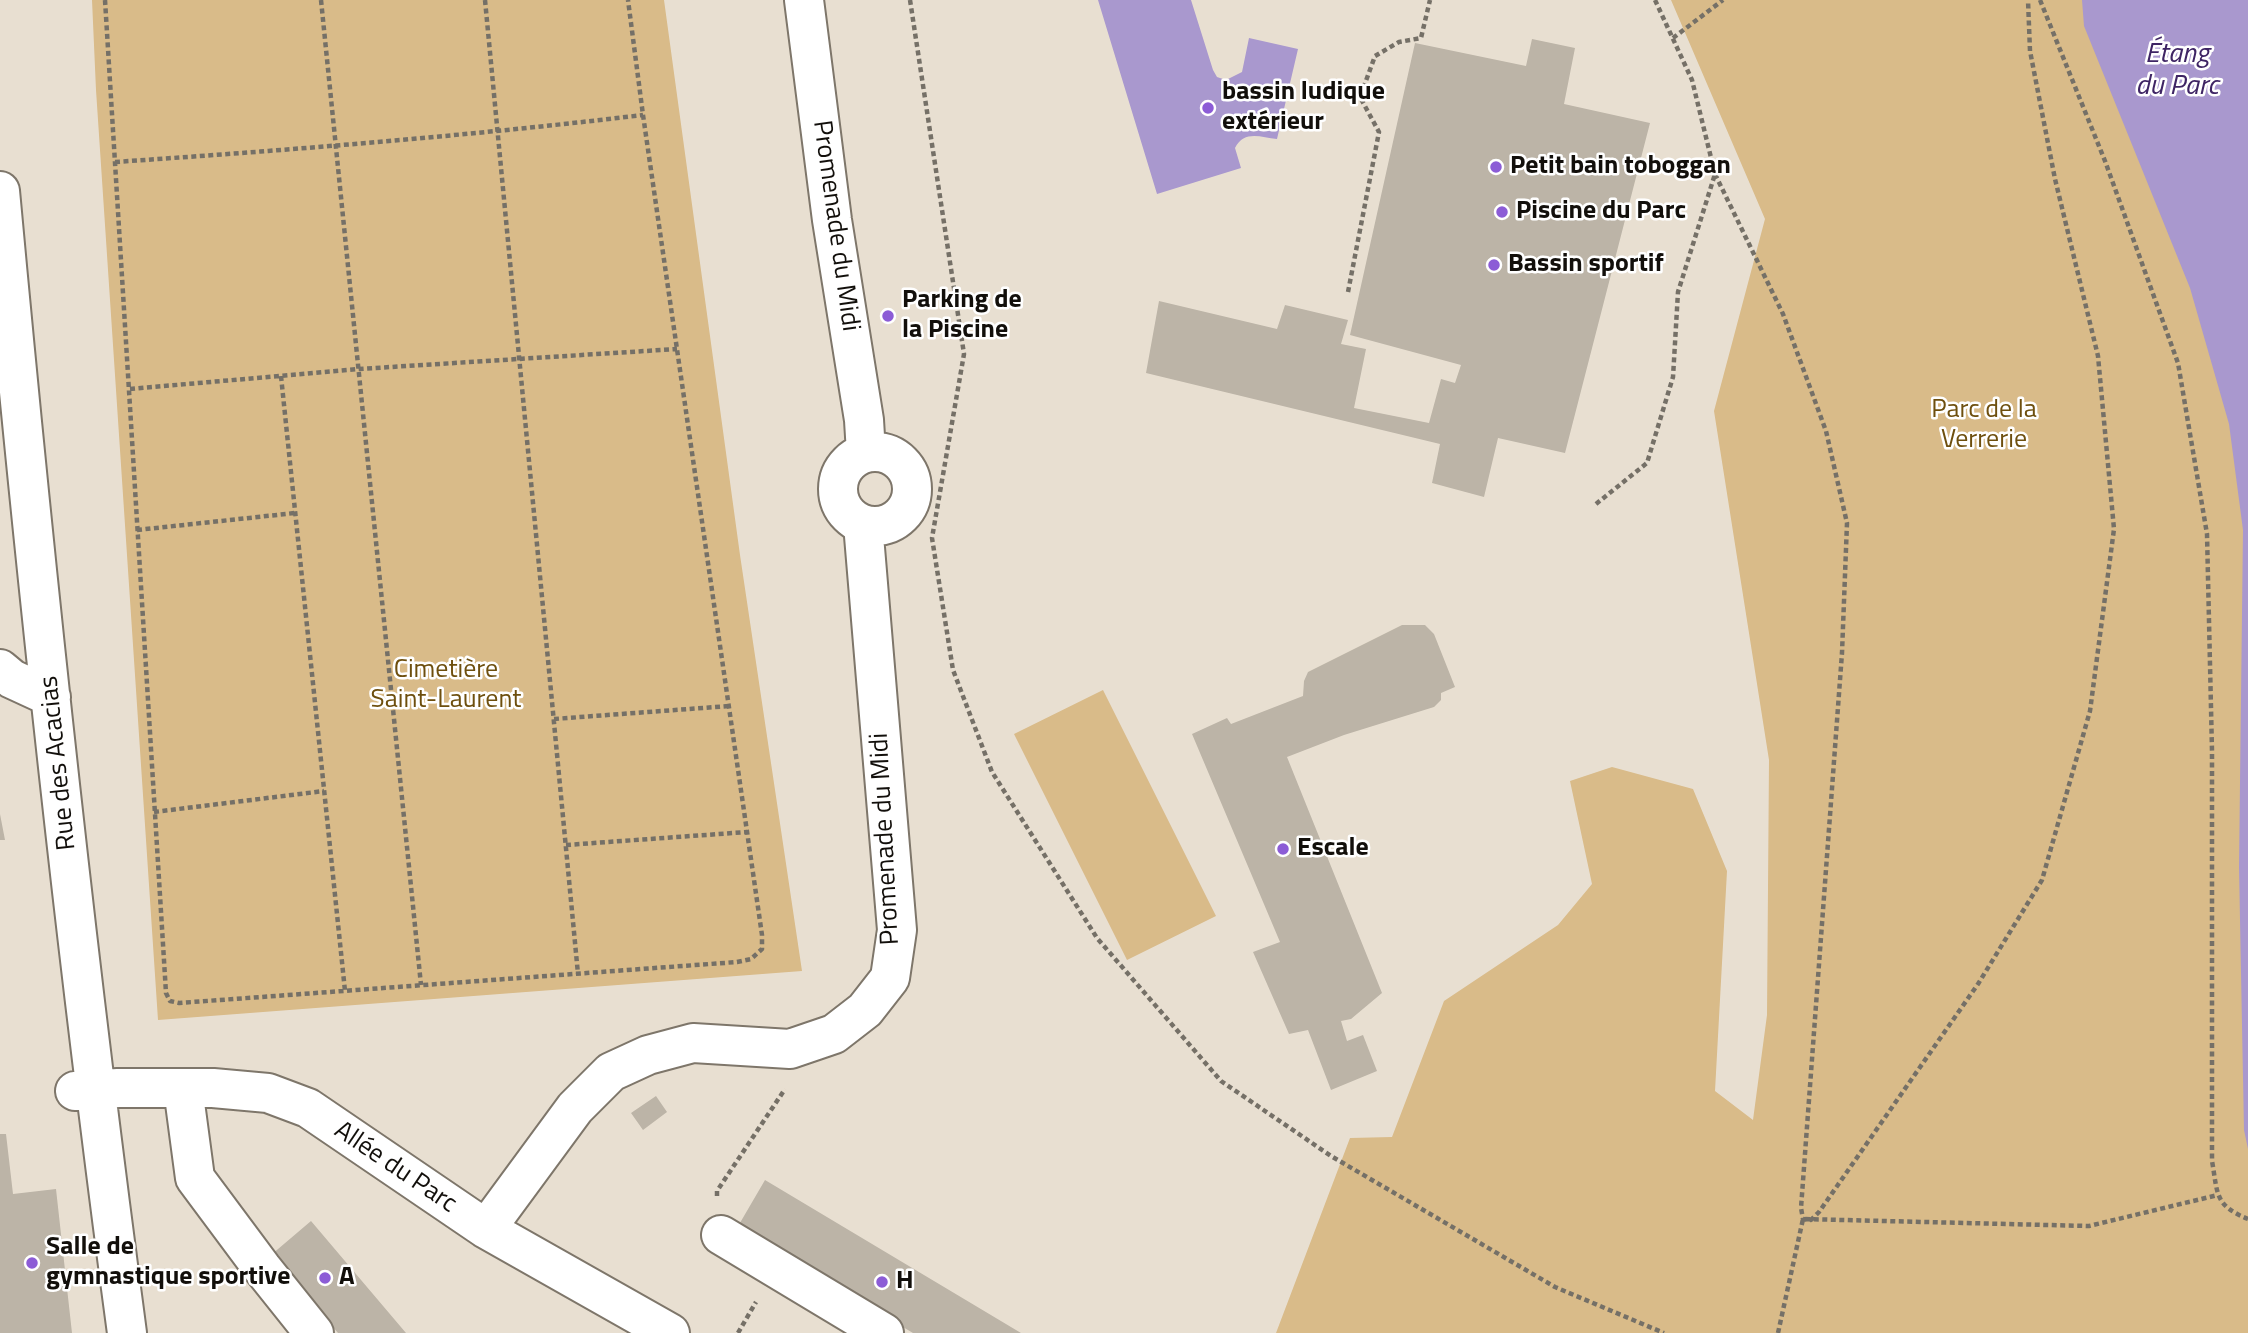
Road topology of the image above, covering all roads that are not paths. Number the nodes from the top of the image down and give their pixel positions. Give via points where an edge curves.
1 (804, 0) edge
2 (0, 191) edge
3 (8, 373) edge
4 (866, 453) junction
5 (863, 524) junction
6 (0, 669) edge
7 (51, 697) junction
8 (183, 1088) junction
9 (86, 1090) junction
10 (486, 1229) junction
11 (721, 1235) road end
12 (127, 1333) edge
13 (314, 1333) edge
14 (670, 1333) edge
15 (884, 1333) edge

1 - 4 street, Promenade du Midi
2 - 3 street, Rue des Acacias
3 - 7 street, Rue des Acacias
4 - 5 street via 847,465 838,487 845,510
4 - 5 street via 891,455 901,462 908,471 912,494 909,506 893,522
5 - 10 street, Promenade du Midi via 897,930 890,978 865,1010 834,1034 790,1049 693,1043 648,1055 611,1072 576,1108
6 - 7 street
7 - 9 street, Rue des Acacias
8 - 9 street, Allée du Parc
8 - 10 street, Allée du Parc via 268,1093 308,1108
8 - 13 street via 195,1178
9 - 12 street, Rue des Acacias
10 - 14 street, Allée du Parc
11 - 15 street

